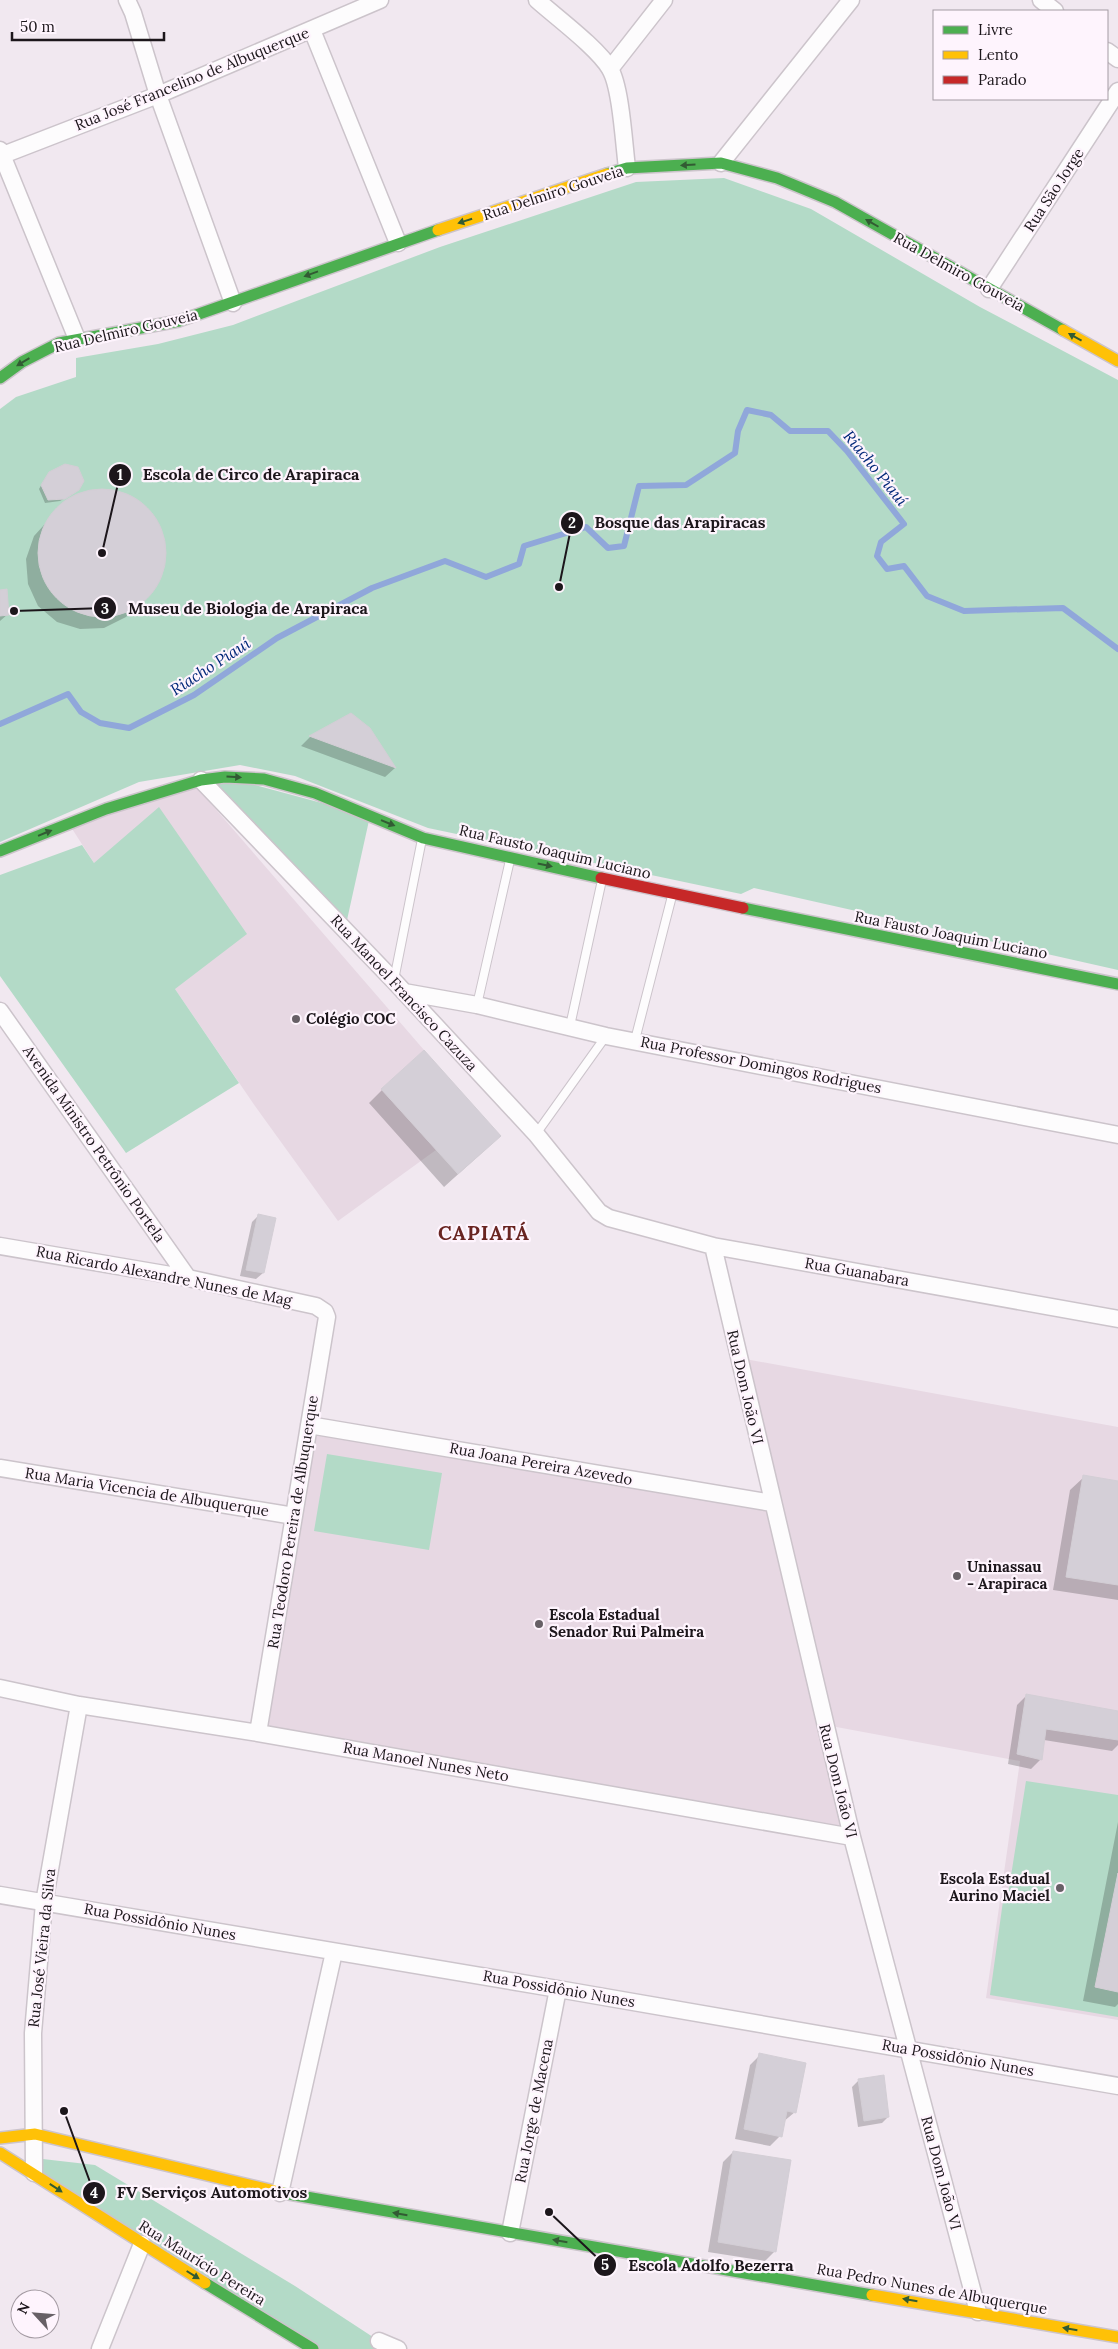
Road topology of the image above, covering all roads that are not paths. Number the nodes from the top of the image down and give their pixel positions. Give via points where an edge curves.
1 (127, 0) edge
2 (537, 0) edge
3 (664, 0) edge
4 (851, 0) edge
5 (1041, 0) edge
6 (370, 2) edge
7 (1054, 10) edge
8 (312, 30) junction
9 (1108, 52) edge
10 (1118, 60) edge
11 (610, 69) junction
12 (1118, 91) edge
13 (158, 95) junction
14 (1, 152) edge
15 (720, 163) junction
16 (628, 168) junction
17 (398, 243) junction
18 (989, 290) junction
19 (233, 303) junction
20 (77, 339) junction
21 (1118, 360) edge
22 (0, 378) edge
23 (201, 780) junction
24 (423, 838) junction
25 (0, 852) edge
26 (511, 858) junction
27 (602, 878) junction
28 (672, 894) junction
29 (1118, 984) edge
30 (399, 986) junction
31 (477, 1005) junction
32 (0, 1011) edge
33 (570, 1026) junction
34 (606, 1036) junction
35 (635, 1040) junction
36 (536, 1134) junction
37 (1118, 1135) edge
38 (599, 1212) joint
39 (0, 1246) edge
40 (713, 1246) junction
41 (188, 1278) junction
42 (325, 1312) joint
43 (1118, 1319) edge
44 (309, 1425) junction
45 (0, 1468) edge
46 (772, 1504) junction
47 (294, 1516) junction
48 (0, 1688) edge
49 (79, 1705) junction
50 (258, 1732) junction
51 (852, 1837) junction
52 (0, 1895) edge
53 (44, 1903) junction
54 (334, 1952) junction
55 (558, 1989) junction
56 (907, 2049) junction
57 (1118, 2086) edge
58 (35, 2134) junction
59 (0, 2138) edge
60 (0, 2153) edge
61 (34, 2173) junction
62 (280, 2192) junction
63 (510, 2233) junction
64 (142, 2244) junction
65 (978, 2312) junction
66 (1118, 2337) edge
67 (379, 2341) dead end
68 (309, 2348) edge
69 (100, 2349) edge
70 (398, 2349) edge

1 - 13 street via 134,13
2 - 11 street via 600,56
3 - 11 street
4 - 15 street
5 - 7 street
6 - 8 street, Rua José Francelino de Albuquerque
8 - 13 street, Rua José Francelino de Albuquerque
8 - 17 street
9 - 10 street
11 - 16 street via 616,84
12 - 18 street, Rua São Jorge
13 - 14 street, Rua José Francelino de Albuquerque
13 - 19 street
14 - 20 street
15 -> 16 street, Rua Delmiro Gouveia
18 -> 15 street, Rua Delmiro Gouveia via 835,202 777,178
16 -> 17 street, Rua Delmiro Gouveia
17 -> 19 street, Rua Delmiro Gouveia
21 -> 18 street, Rua Delmiro Gouveia
19 - 20 street, Rua Delmiro Gouveia via 179,321
20 -> 22 street, Rua Delmiro Gouveia via 59,343 22,362
23 -> 24 street, Rua Fausto Joaquim Luciano via 225,777 264,779 315,793
25 -> 23 street, Rua Fausto Joaquim Luciano via 106,809
23 - 30 street, Rua Manoel Francisco Cazuza
24 - 26 street, Rua Fausto Joaquim Luciano
24 - 30 lane
26 -> 27 street, Rua Fausto Joaquim Luciano
26 - 31 lane
27 - 28 street, Rua Fausto Joaquim Luciano
27 - 33 lane
28 - 29 street, Rua Fausto Joaquim Luciano
28 - 35 lane
30 - 31 street, Rua Professor Domingos Rodrigues
30 - 36 street, Rua Manoel Francisco Cazuza
31 - 33 street, Rua Professor Domingos Rodrigues
32 - 41 street, Avenida Ministro Petrônio Portela
33 - 34 street, Rua Professor Domingos Rodrigues
34 - 35 street, Rua Professor Domingos Rodrigues
34 - 36 lane
35 - 37 street, Rua Professor Domingos Rodrigues
36 - 38 street, Rua Manoel Francisco Cazuza
38 - 40 street, Rua Guanabara via 609,1218
39 - 41 street, Rua Ricardo Alexandre Nunes de Mag
40 - 43 street, Rua Guanabara
40 - 46 street, Rua Dom João VI
41 - 42 street, Rua Ricardo Alexandre Nunes de Mag via 316,1306
42 - 44 street, Rua Teodoro Pereira de Albuquerque via 327,1317
44 - 46 street, Rua Joana Pereira Azevedo
44 - 47 street, Rua Teodoro Pereira de Albuquerque
45 - 47 street, Rua Maria Vicencia de Albuquerque
46 - 51 street, Rua Dom João VI
47 - 50 street, Rua Teodoro Pereira de Albuquerque
48 - 49 street, Rua Manoel Nunes Neto
49 - 50 street, Rua Manoel Nunes Neto
49 - 53 street, Rua José Vieira da Silva
50 - 51 street, Rua Manoel Nunes Neto
51 - 56 street, Rua Dom João VI
52 - 53 street, Rua Possidônio Nunes
53 - 54 street, Rua Possidônio Nunes
53 - 58 street, Rua José Vieira da Silva via 33,2033
54 - 55 street, Rua Possidônio Nunes
54 - 62 street
55 - 56 street, Rua Possidônio Nunes
55 - 63 street, Rua Jorge de Macena
56 - 57 street, Rua Possidônio Nunes
56 - 65 street, Rua Dom João VI
58 - 59 street, Rua Pedro Nunes de Albuquerque
58 - 61 street, Rua José Vieira da Silva
58 - 62 street, Rua Pedro Nunes de Albuquerque
60 - 61 street, Rua Maurício Pereira
61 -> 64 street, Rua Maurício Pereira
63 -> 62 street, Rua Pedro Nunes de Albuquerque
65 -> 63 street, Rua Pedro Nunes de Albuquerque
64 -> 68 street, Rua Maurício Pereira
64 - 69 street
66 -> 65 street, Rua Pedro Nunes de Albuquerque
67 - 70 street

